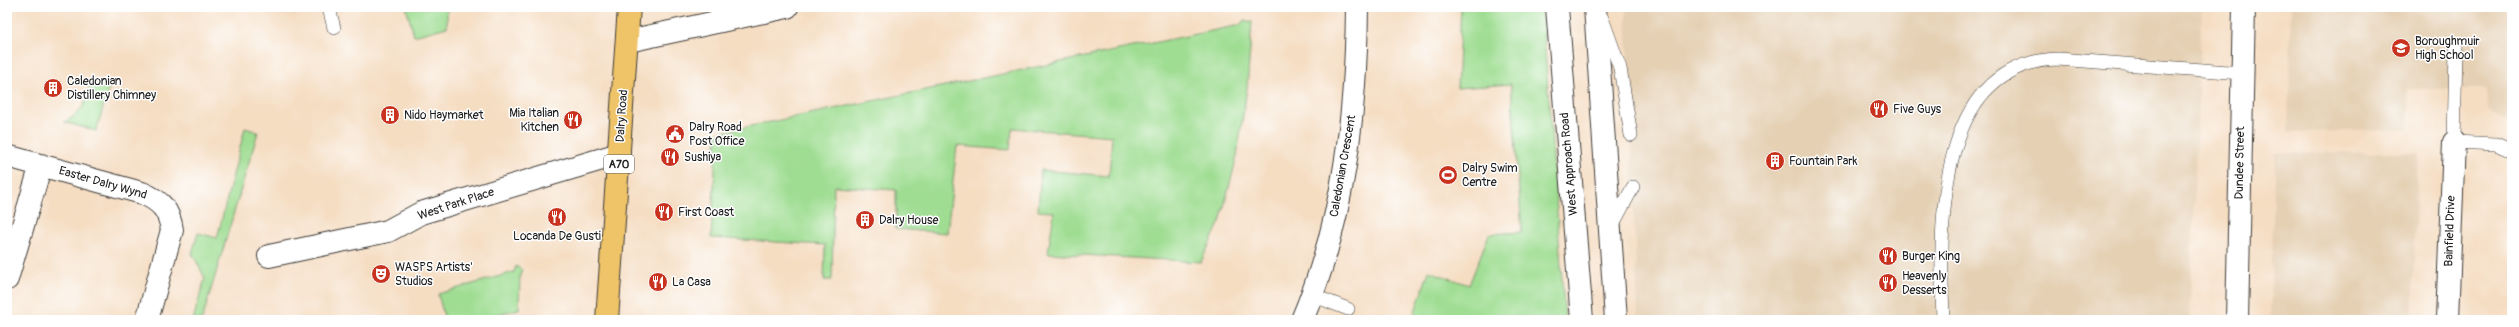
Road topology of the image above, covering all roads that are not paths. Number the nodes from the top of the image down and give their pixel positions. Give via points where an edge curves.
1 (332, 7) edge
2 (629, 7) edge
3 (787, 7) edge
4 (1357, 7) edge
5 (1557, 7) edge
6 (1595, 7) edge
7 (1598, 7) edge
8 (2244, 7) edge
9 (334, 28) dead end
10 (628, 41) junction
11 (2456, 48) dead end
12 (2242, 73) junction
13 (1631, 135) dead end
14 (2454, 142) junction
15 (2512, 150) edge
16 (619, 154) junction
17 (7, 156) edge
18 (41, 165) junction
19 (1633, 187) dead end
20 (1608, 234) junction
21 (269, 256) dead end
22 (7, 279) edge
23 (1312, 295) junction
24 (1348, 309) dead end
25 (147, 320) edge
26 (607, 320) edge
27 (1302, 320) edge
28 (1582, 320) edge
29 (1616, 320) edge
30 (1943, 320) edge
31 (2237, 320) edge
32 (2447, 320) edge

1 - 9 lane via 330,12
2 - 10 main road, Dalry Road / A70
3 - 10 street
4 - 23 street, Caledonian Crescent via 1356,75 1347,154 1330,238
5 - 28 street, West Approach Road
6 - 20 street
7 - 13 lane via 1620,68
8 - 12 street, Dundee Street
10 - 16 main road, Dalry Road / A70
11 - 14 lane
12 - 30 lane via 2058,59 2036,60 2005,73 1989,87 1973,107 1952,154 1947,182 1944,230
12 - 31 street, Dundee Street
14 - 15 lane via 2496,144
14 - 32 street, Bainfield Drive
16 - 21 street, West Park Place via 421,213 388,231
16 - 26 main road, Dalry Road / A70
17 - 18 street, Easter Dalry Wynd
18 - 22 street
18 - 25 street, Easter Dalry Wynd via 142,193 155,198 164,206 172,230
19 - 20 lane
20 - 29 street
23 - 24 lane
23 - 27 street, Caledonian Crescent

